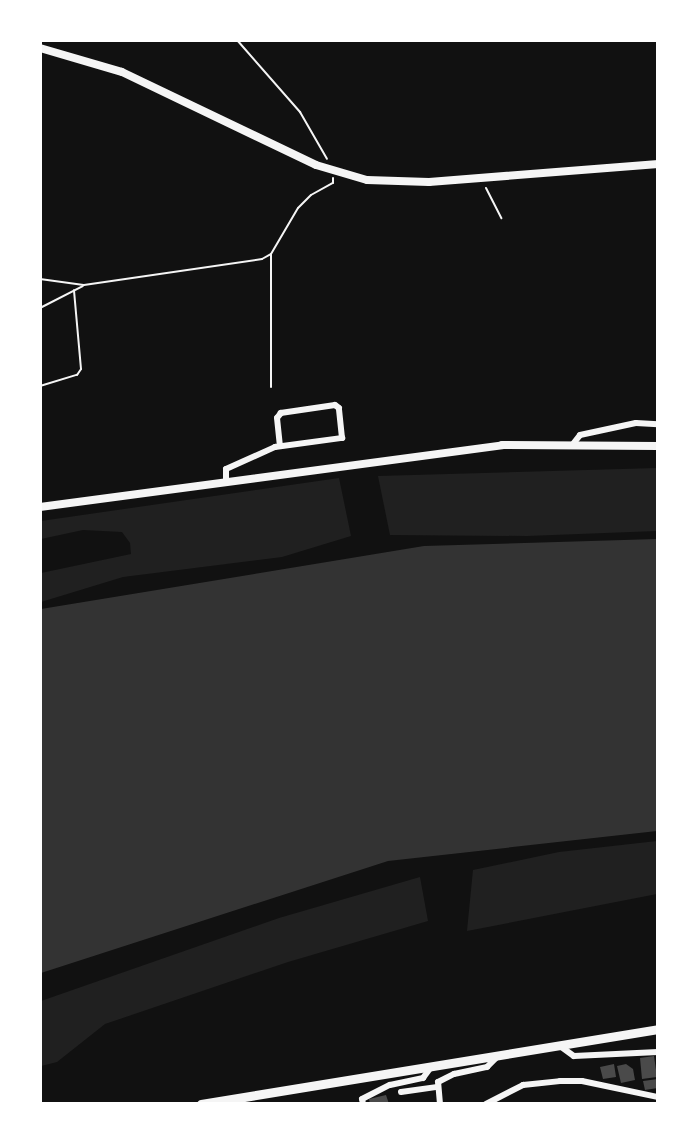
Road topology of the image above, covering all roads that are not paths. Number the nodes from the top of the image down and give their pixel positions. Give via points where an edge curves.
1 (40, 48) edge
2 (657, 164) edge
3 (657, 424) edge
4 (573, 444) junction
5 (280, 445) junction
6 (657, 446) edge
7 (226, 482) junction
8 (40, 507) edge
9 (657, 1029) edge
10 (557, 1044) junction
11 (657, 1052) edge
12 (499, 1055) junction
13 (432, 1066) junction
14 (436, 1087) junction
15 (401, 1092) dead end
16 (261, 1093) junction
17 (657, 1097) edge
18 (201, 1104) edge
19 (252, 1104) edge
20 (363, 1104) edge
21 (440, 1104) edge
22 (486, 1104) edge

1 - 2 street via 122,72 333,171 395,183
3 - 4 street via 636,423 580,435
4 - 6 main road
4 - 7 main road via 502,445
5 - 5 street via 287,448 342,438 339,408 335,405 280,413
5 - 7 street via 226,469
7 - 8 main road
9 - 10 main road
10 - 11 street via 574,1056
10 - 12 main road
12 - 13 main road
12 - 14 street via 487,1067 454,1074
13 - 16 main road
13 - 20 street via 423,1078 390,1085 362,1099
14 - 15 street
14 - 21 street
16 - 18 main road
16 - 19 street
17 - 22 street via 582,1081 560,1081 523,1085

